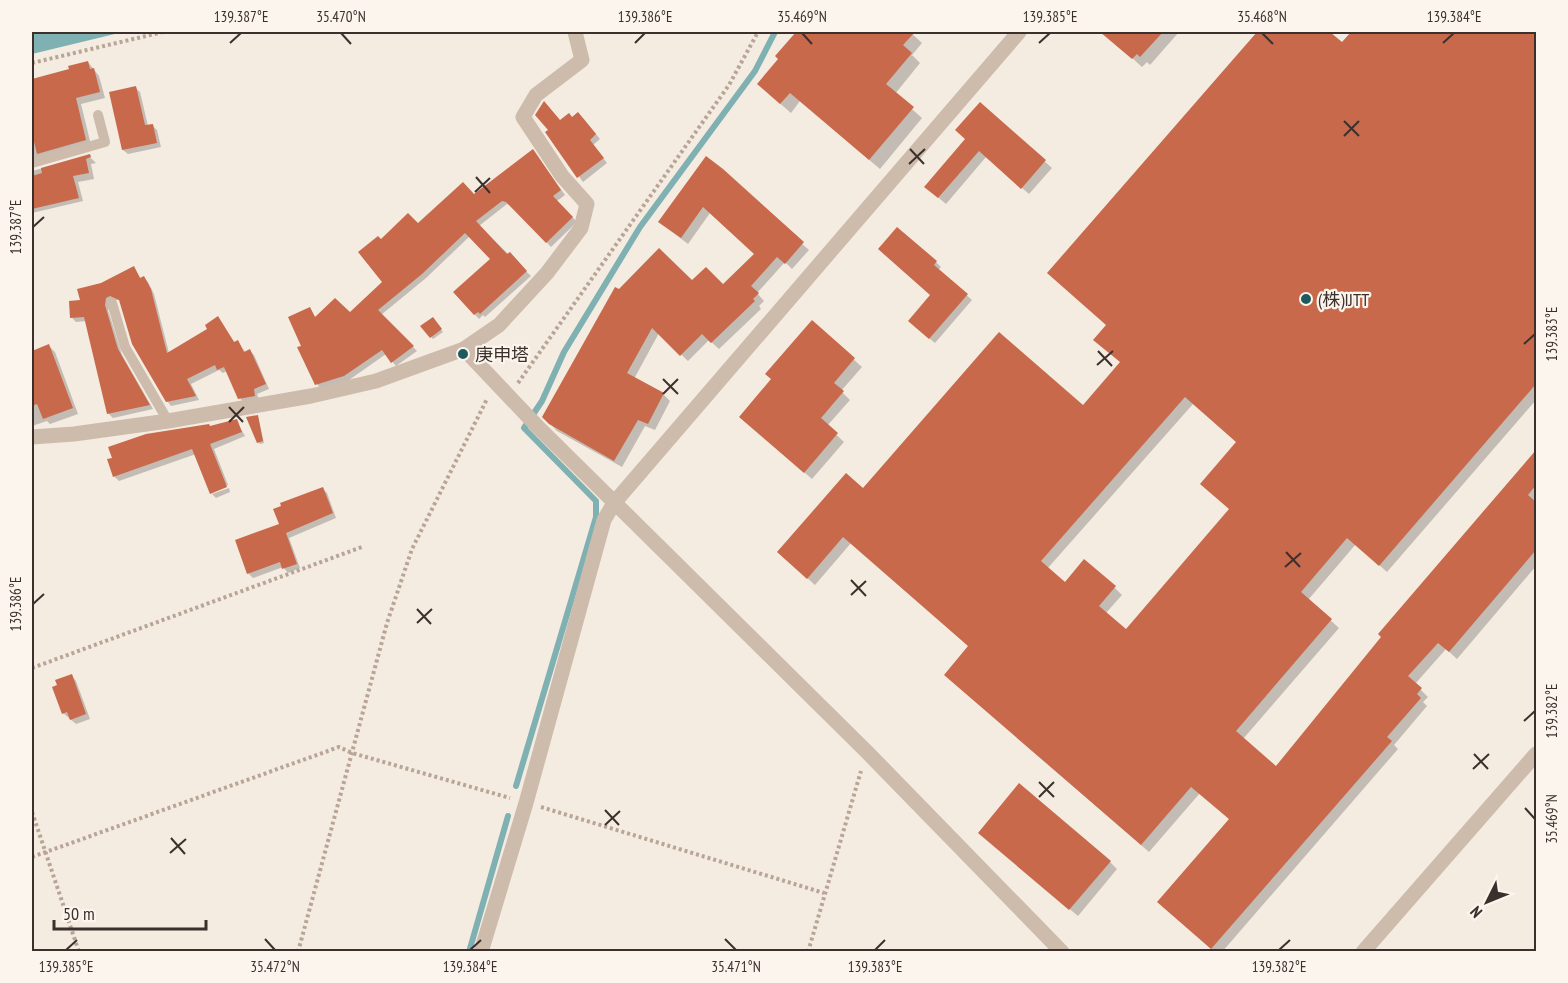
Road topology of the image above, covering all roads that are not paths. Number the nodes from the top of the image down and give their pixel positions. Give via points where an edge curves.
1 (575, 32) edge
2 (1019, 32) edge
3 (98, 115) dead end
4 (32, 163) edge
5 (112, 303) dead end
6 (464, 349) junction
7 (168, 421) junction
8 (32, 436) edge
9 (614, 503) junction
10 (1536, 754) edge
11 (481, 951) edge
12 (1062, 951) edge
13 (1363, 951) edge

1 - 6 street via 582,60 536,94 523,117 562,176 587,204 581,228 548,273 500,325
2 - 9 street
3 - 4 lane via 105,142
5 - 7 lane via 125,347
6 - 7 street via 376,381
6 - 9 street
7 - 8 street
9 - 11 street via 604,520
9 - 12 street
10 - 13 street

